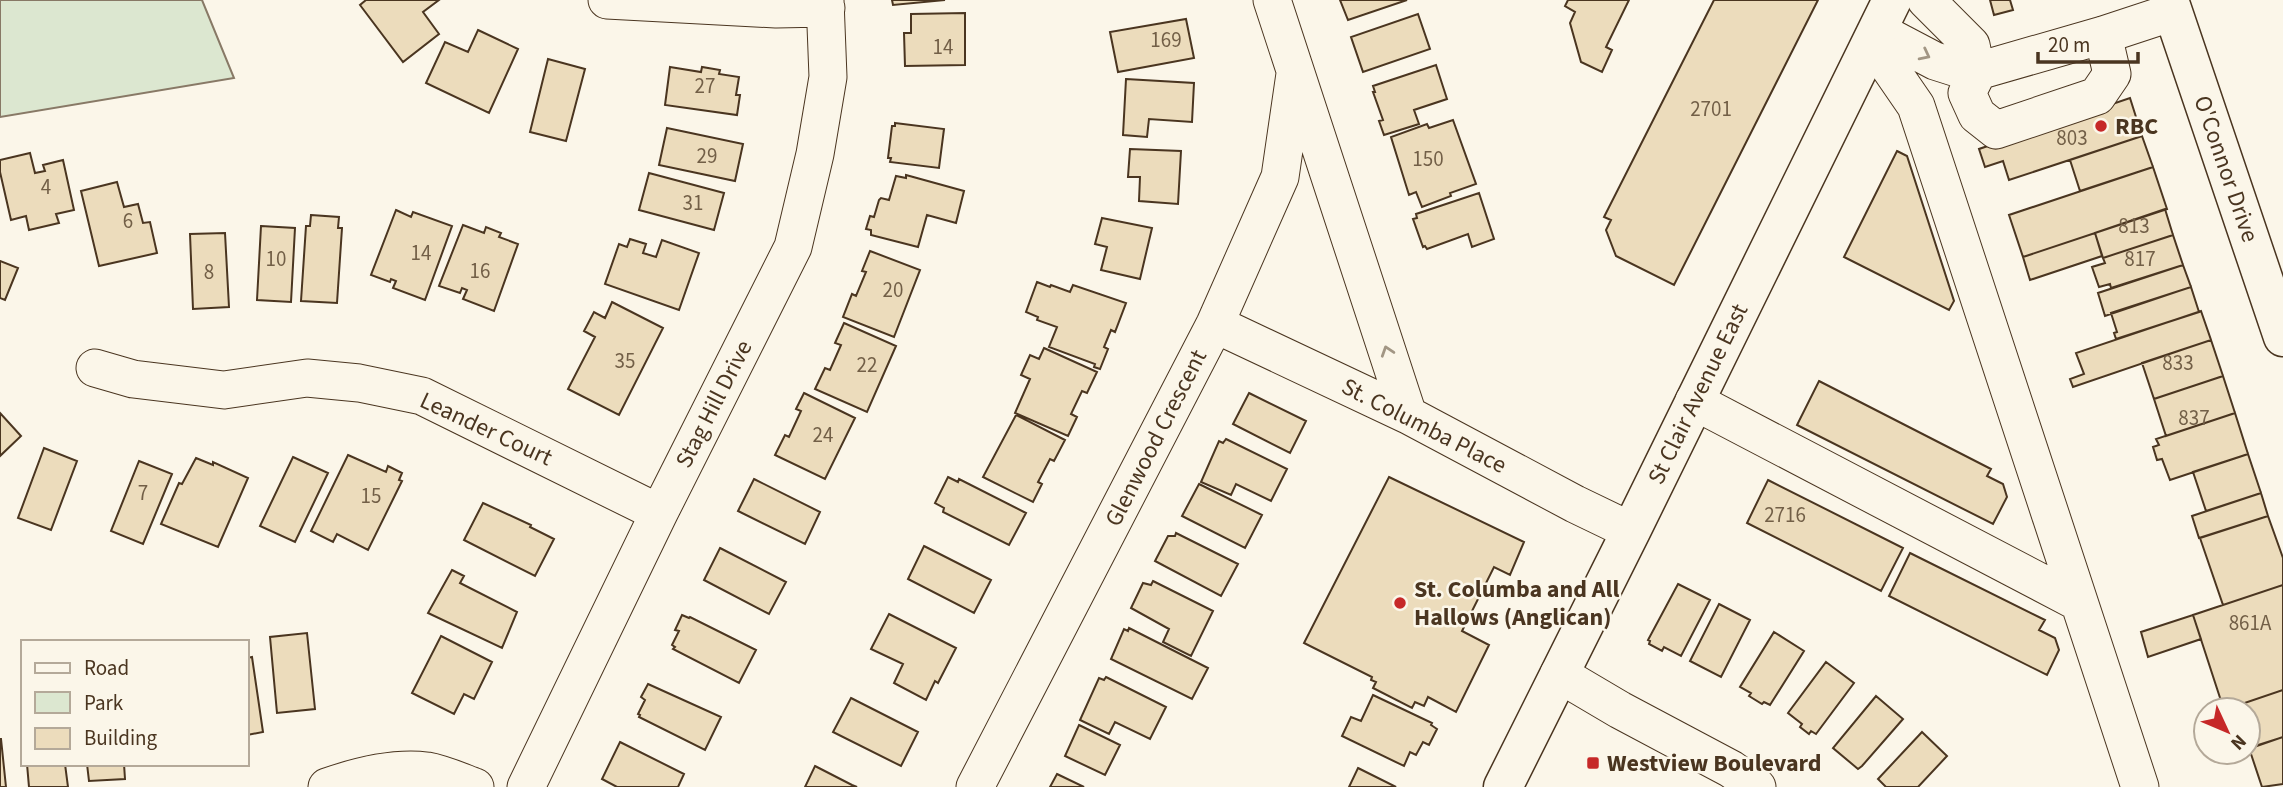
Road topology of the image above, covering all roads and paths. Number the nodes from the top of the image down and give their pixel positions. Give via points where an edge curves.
1 (607, 0) edge
2 (1272, 0) edge
3 (1926, 0) edge
4 (826, 4) edge
5 (2171, 6) edge
6 (1881, 25) edge
7 (2104, 35) junction
8 (1977, 68) junction
9 (1295, 74) junction
10 (1214, 324) junction
11 (2283, 337) edge
12 (95, 368) dead end
13 (1694, 401) junction
14 (1408, 415) junction
15 (659, 513) junction
16 (1631, 531) junction
17 (2078, 603) junction
18 (1559, 674) junction
19 (327, 787) edge
20 (475, 787) edge
21 (526, 787) edge
22 (975, 787) edge
23 (1503, 787) edge
24 (1757, 787) edge
25 (2140, 787) edge

1 - 4 street via 776,9
2 - 9 street, Glenwood Crescent
3 - 8 street via 1971,45
4 - 15 street, Stag Hill Drive via 828,77 793,247
5 - 7 street
5 - 11 main road, O'Connor Drive
6 -> 8 street via 1935,61
6 - 13 main road, St Clair Avenue East
6 - 17 street via 1916,106
7 - 8 street
7 - 8 street via 2112,74 2097,96 1996,130 1977,115 1967,93
9 - 10 street, Glenwood Crescent via 1280,177
14 -> 9 street, Glenwood Crescent
10 - 14 street, St. Columba Place
10 - 22 street, Glenwood Crescent
12 - 15 street, Leander Court via 133,379 224,390 307,378 422,396
13 - 16 main road, St Clair Avenue East
13 - 17 street
14 - 16 street, St. Columba Place
15 - 21 street, Stag Hill Drive
16 - 18 main road, St Clair Avenue East
17 - 25 street
18 - 23 main road, St Clair Avenue East
18 - 24 street
19 - 20 street via 370,774 426,771

